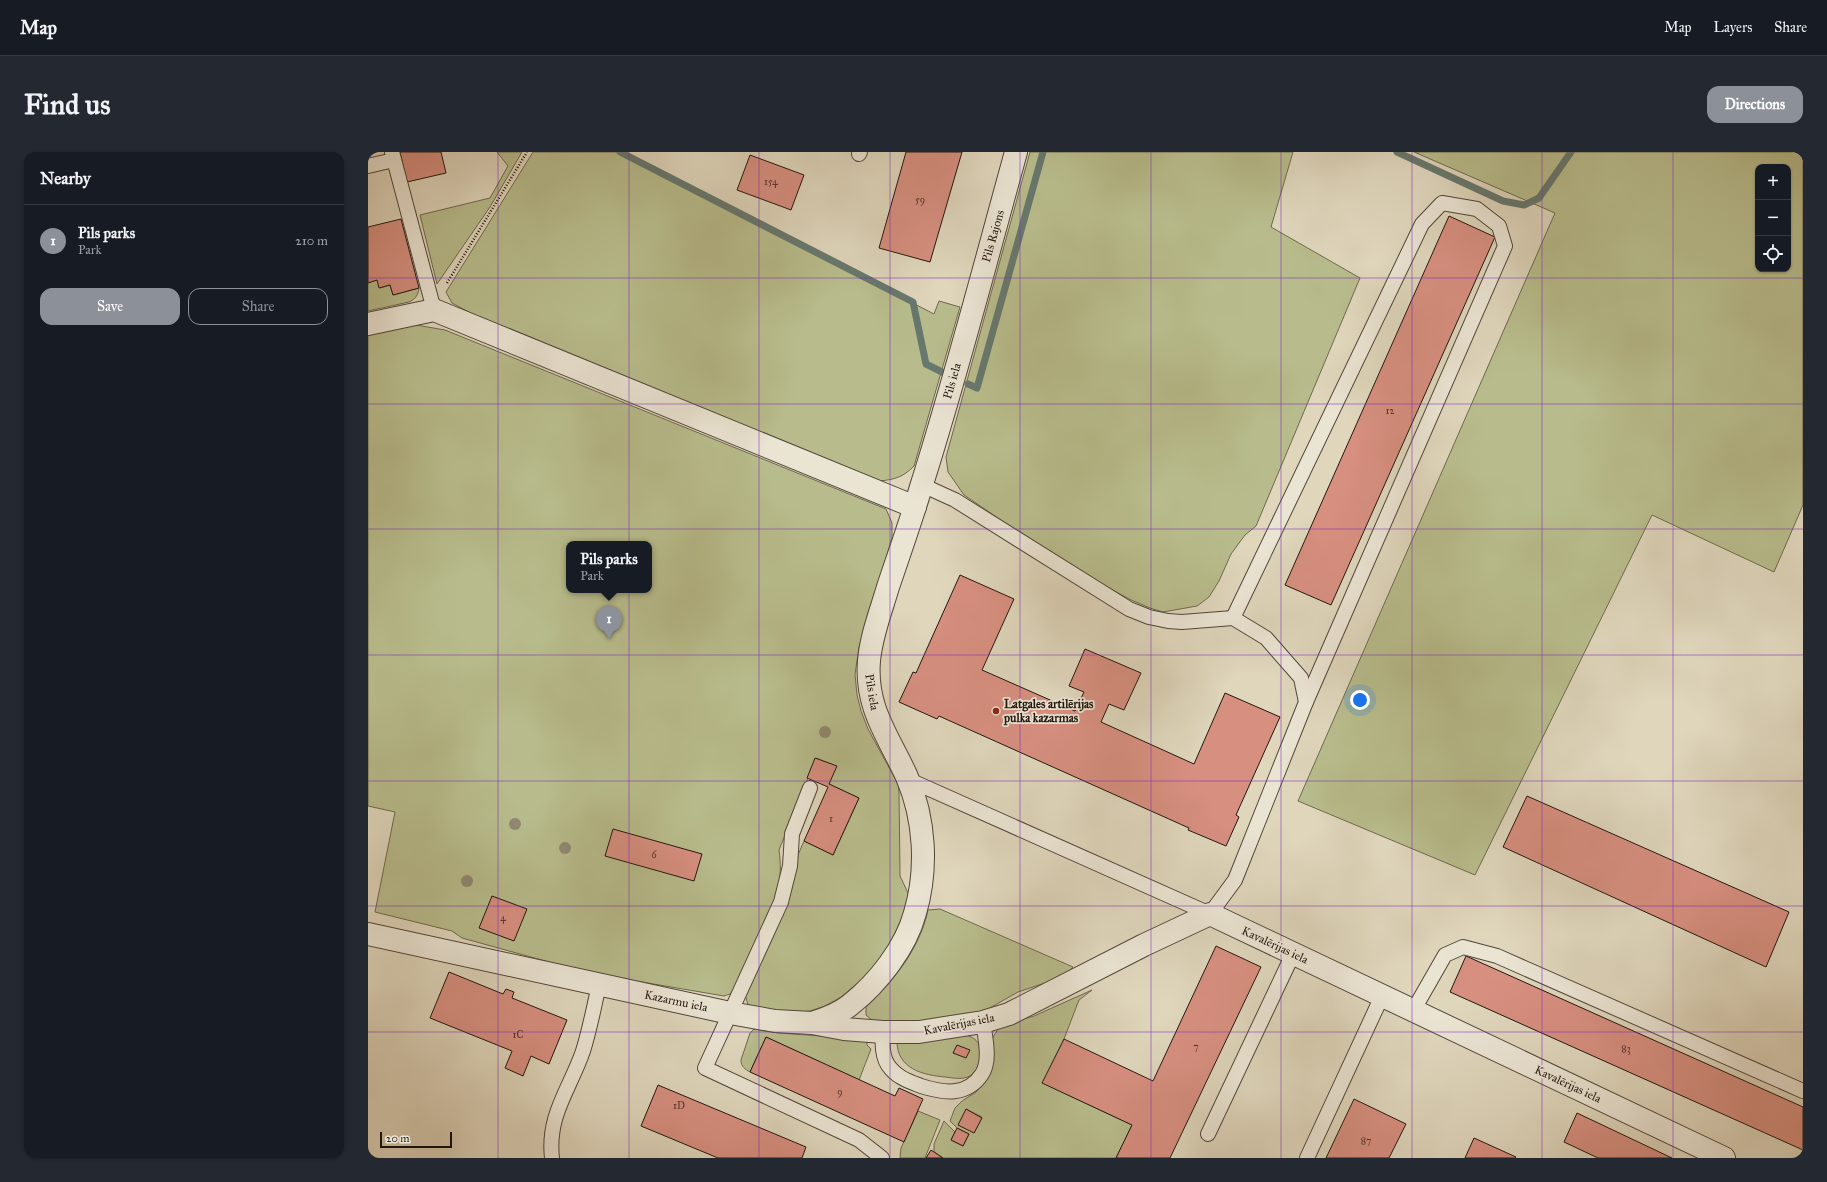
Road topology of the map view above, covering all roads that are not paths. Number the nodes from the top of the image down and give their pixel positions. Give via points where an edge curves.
1 (1016, 152) edge
2 (393, 156) edge
3 (368, 166) edge
4 (434, 310) junction
5 (970, 319) joint
6 (368, 324) edge
7 (922, 485) junction
8 (915, 507) junction
9 (1234, 618) junction
10 (1306, 702) junction
11 (908, 779) junction
12 (810, 788) dead end
13 (1210, 914) junction
14 (368, 934) edge
15 (1293, 954) junction
16 (599, 985) junction
17 (1382, 996) junction
18 (1412, 1010) junction
19 (730, 1013) junction
20 (983, 1022) junction
21 (812, 1023) junction
22 (883, 1032) junction
23 (1803, 1091) edge
24 (1208, 1134) dead end
25 (552, 1158) edge
26 (882, 1158) edge
27 (1307, 1158) edge
28 (1724, 1158) edge

1 - 5 street, Pils Rajons
2 - 3 lane
2 - 4 lane
4 - 6 street
4 - 8 street
5 - 7 street, Pils iela
7 - 8 street, Pils iela
7 - 9 lane via 955,500 1129,609 1168,621
8 - 11 street, Pils iela via 874,635 868,682 872,705 879,722
9 - 10 lane via 1266,638 1301,678
9 - 10 lane via 1422,224 1442,203 1477,209 1499,226 1506,246
10 - 13 lane via 1235,880
11 - 13 lane
11 - 21 street, Pils iela via 921,830 923,855 919,899 910,928 887,967 867,989 849,1006
12 - 19 lane via 792,834 790,866 781,902
13 - 15 street, Kavalērijas iela
13 - 20 street, Kavalērijas iela via 1009,1014
14 - 16 street, Kazarmu iela
15 - 17 street, Kavalērijas iela
15 - 24 lane
16 - 19 street, Kazarmu iela
16 - 25 lane via 583,1050 555,1116 551,1131
17 - 18 street, Kavalērijas iela
17 - 27 lane
18 - 23 lane via 1445,955 1463,947 1497,956
18 - 28 street, Kavalērijas iela
19 - 21 street, Kazarmu iela via 775,1021
19 - 26 lane via 705,1068 859,1140
20 - 22 street, Kavalērijas iela via 919,1032
20 - 22 lane via 986,1055 983,1073 975,1082 950,1092 909,1082 897,1075 888,1064 884,1052
21 - 22 street, Kavalērijas iela

